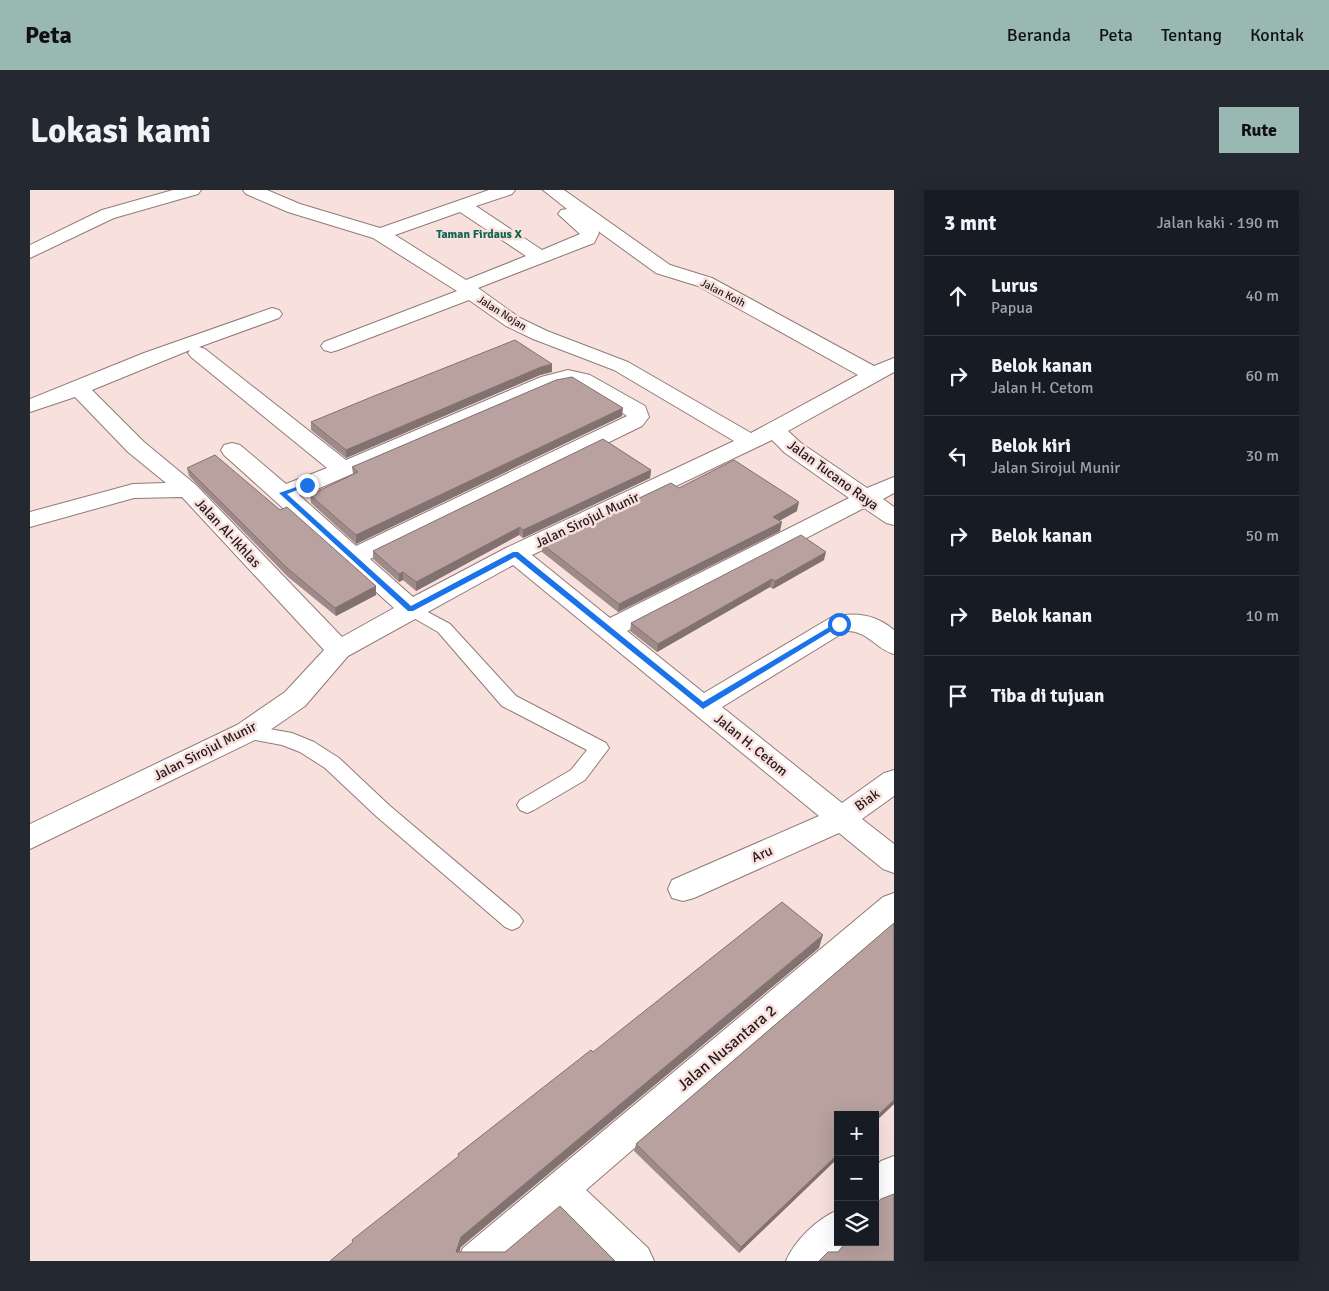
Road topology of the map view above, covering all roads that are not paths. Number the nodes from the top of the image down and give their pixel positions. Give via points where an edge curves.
1 (192, 190) edge
2 (252, 190) edge
3 (506, 190) edge
4 (537, 190) edge
5 (552, 190) edge
6 (462, 205) junction
7 (380, 234) junction
8 (30, 252) edge
9 (540, 257) junction
10 (468, 290) junction
11 (272, 314) dead end
12 (331, 346) dead end
13 (198, 352) dead end
14 (884, 370) edge
15 (78, 388) junction
16 (30, 406) edge
17 (774, 430) junction
18 (751, 442) junction
19 (232, 450) dead end
20 (343, 469) junction
21 (894, 484) edge
22 (188, 490) junction
23 (282, 493) junction
24 (864, 498) junction
25 (894, 518) edge
26 (30, 520) edge
27 (516, 554) junction
28 (354, 557) junction
29 (410, 609) junction
30 (608, 629) junction
31 (894, 645) edge
32 (338, 650) junction
33 (703, 706) junction
34 (247, 732) junction
35 (894, 781) edge
36 (527, 805) dead end
37 (841, 819) junction
38 (30, 837) edge
39 (894, 861) edge
40 (683, 889) dead end
41 (894, 906) edge
42 (512, 921) dead end
43 (894, 1173) edge
44 (879, 1187) edge
45 (560, 1190) junction
46 (834, 1232) edge
47 (476, 1261) edge
48 (634, 1261) edge
49 (805, 1261) edge

1 - 8 street via 108,214
2 - 7 street, Jalan Nojan via 294,208
3 - 6 street
4 - 9 street via 590,233 587,239
5 - 14 street, Jalan Koih via 663,269 705,282
6 - 7 street
6 - 9 street
7 - 10 street, Jalan Nojan
9 - 10 street
10 - 12 street
10 - 18 street, Jalan Nojan via 513,322 621,366
11 - 15 street via 150,357
13 - 20 street
14 - 17 street, Jalan Sirojul Munir
15 - 16 street
15 - 22 street via 136,447
17 - 18 street, Jalan Sirojul Munir
17 - 24 street, Jalan Tucano Raya via 793,448
18 - 27 street, Jalan Sirojul Munir
19 - 23 street
20 - 23 street
20 - 28 street via 563,377 584,380 637,411 638,417 634,421
21 - 24 street
22 - 26 street, Jalan Al-Ikhlas via 133,491
22 - 32 street, Jalan Al-Ikhlas
23 - 28 street
24 - 25 street, Jalan Tucano Raya
24 - 30 street
27 - 29 street, Jalan Sirojul Munir
27 - 30 street, Jalan H. Cetom
28 - 29 street
29 - 32 street, Jalan Sirojul Munir
29 - 36 lane via 444,628 509,701 599,748 578,775
30 - 33 street, Jalan H. Cetom
31 - 33 street via 868,625 844,623
32 - 34 street, Jalan Sirojul Munir via 295,698
33 - 37 street, Jalan H. Cetom
34 - 38 street, Jalan Sirojul Munir
34 - 42 lane via 285,738 332,763 382,811
35 - 37 street, Biak
37 - 39 street, Jalan H. Cetom
37 - 40 street, Aru
41 - 45 street, Jalan Nusantara 2
43 - 44 street
45 - 47 street, Jalan Nusantara 2
45 - 48 street
46 - 49 street

